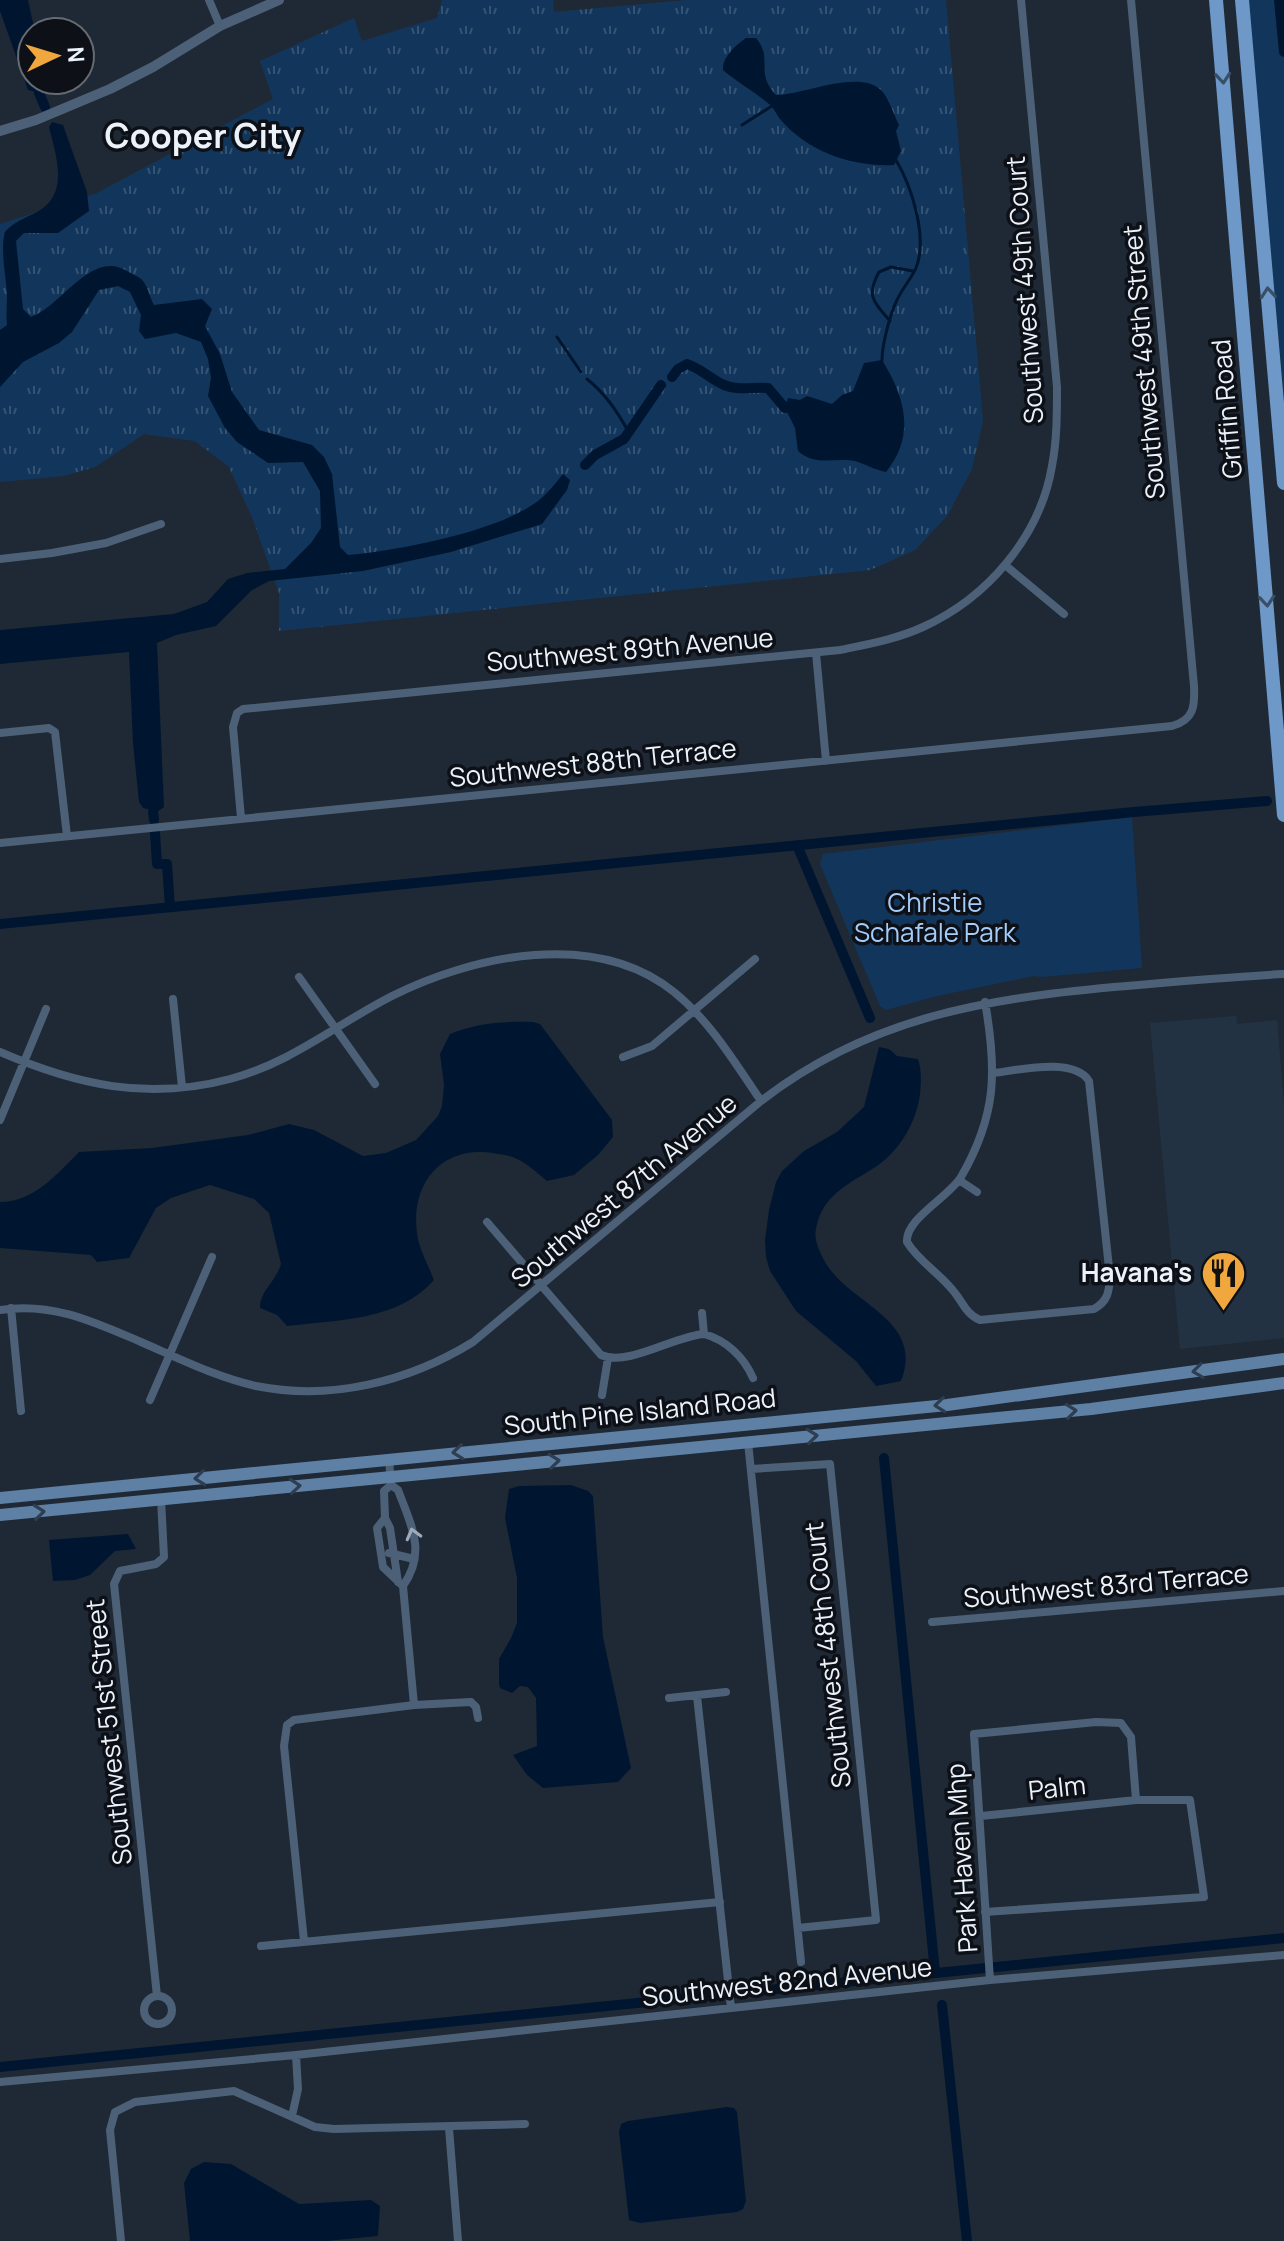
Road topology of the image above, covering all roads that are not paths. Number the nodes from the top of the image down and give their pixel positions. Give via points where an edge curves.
1 (209, 0) edge
2 (279, 0) edge
3 (1021, 0) edge
4 (1131, 0) edge
5 (1216, 0) edge
6 (1242, 0) edge
7 (220, 26) junction
8 (0, 131) edge
9 (1284, 483) edge
10 (161, 524) dead end
11 (0, 559) edge
12 (1005, 565) junction
13 (1064, 614) dead end
14 (816, 653) junction
15 (1281, 677) edge
16 (1188, 719) joint
17 (0, 733) edge
18 (826, 761) junction
19 (1284, 815) edge
20 (241, 818) junction
21 (67, 836) junction
22 (0, 843) edge
23 (755, 959) dead end
24 (1284, 974) edge
25 (299, 977) dead end
26 (173, 999) dead end
27 (985, 1002) junction
28 (46, 1009) dead end
29 (694, 1011) junction
30 (336, 1029) junction
31 (0, 1052) edge
32 (623, 1057) dead end
33 (24, 1063) junction
34 (994, 1073) junction
35 (375, 1084) dead end
36 (182, 1087) junction
37 (761, 1101) junction
38 (0, 1120) edge
39 (959, 1180) junction
40 (977, 1192) dead end
41 (487, 1222) dead end
42 (212, 1257) dead end
43 (542, 1286) junction
44 (11, 1308) junction
45 (0, 1310) edge
46 (702, 1313) dead end
47 (704, 1334) junction
48 (169, 1355) junction
49 (608, 1358) junction
50 (1284, 1359) edge
51 (753, 1378) dead end
52 (1284, 1383) edge
53 (602, 1395) dead end
54 (150, 1400) dead end
55 (21, 1411) dead end
56 (629, 1435) junction
57 (748, 1442) junction
58 (631, 1454) junction
59 (389, 1459) junction
60 (751, 1469) junction
61 (391, 1481) junction
62 (0, 1498) edge
63 (161, 1499) junction
64 (0, 1515) edge
65 (385, 1518) junction
66 (380, 1553) junction
67 (394, 1553) junction
68 (414, 1559) junction
69 (400, 1584) junction
70 (1284, 1591) edge
71 (932, 1622) dead end
72 (726, 1692) dead end
73 (697, 1696) junction
74 (669, 1698) dead end
75 (414, 1705) junction
76 (478, 1718) dead end
77 (1136, 1800) junction
78 (981, 1816) junction
79 (720, 1902) junction
80 (985, 1912) junction
81 (798, 1928) junction
82 (304, 1941) junction
83 (261, 1946) dead end
84 (1284, 1955) edge
85 (801, 1962) dead end
86 (990, 1979) junction
87 (157, 1996) dead end
88 (730, 2003) junction
89 (296, 2055) junction
90 (0, 2082) edge
91 (292, 2116) junction
92 (525, 2124) dead end
93 (449, 2128) junction
94 (121, 2241) edge
95 (458, 2241) edge

1 - 7 street
2 - 7 street
3 - 12 street, Southwest 49th Court via 1057,431 1052,469 1033,522
4 - 16 street, Southwest 49th Street via 1194,686 1195,703
5 -> 15 main road, Griffin Road
9 -> 6 main road, Griffin Road
7 - 8 street via 110,89
10 - 11 street via 106,543
12 - 13 street
12 - 14 street, Southwest 89th Avenue via 967,601 922,627 874,643
14 - 18 street
14 - 20 street, Southwest 89th Avenue via 243,709 233,727
15 - 19 main road, Griffin Road
16 - 18 street, Southwest 88th Terrace via 1172,726
17 - 21 street via 49,728 55,732
18 - 20 street, Southwest 88th Terrace
20 - 21 street, Southwest 88th Terrace
21 - 22 street, Southwest 88th Terrace
23 - 29 street
24 - 27 street, Southwest 87th Avenue
25 - 30 street
26 - 36 street
27 - 34 street
27 - 37 street, Southwest 87th Avenue via 860,1041
28 - 33 street
29 - 30 street via 636,968 593,956 547,954 428,981
29 - 32 street via 652,1046
29 - 37 street
30 - 35 street
30 - 36 street via 269,1066
31 - 33 street
33 - 36 street via 102,1086
33 - 38 street
34 - 39 street via 983,1126
34 - 39 street via 1066,1067 1086,1076 1093,1098 1110,1277 1103,1303 1087,1312 974,1318 906,1237
37 - 43 street, Southwest 87th Avenue
39 - 40 street
41 - 43 street
42 - 48 street
43 - 48 street, Southwest 87th Avenue via 456,1353 366,1386 257,1386
43 - 49 street
44 - 45 street, Southwest 87th Avenue
44 - 48 street, Southwest 87th Avenue via 71,1313
44 - 55 street
46 - 47 street
47 - 49 street
47 - 51 street via 739,1355
48 - 54 street
49 - 53 street
50 -> 56 main road, South Pine Island Road via 947,1405
57 -> 52 main road, South Pine Island Road via 1091,1409
56 - 58 main road
56 -> 59 main road, South Pine Island Road
57 - 58 main road, South Pine Island Road
57 - 60 street
61 -> 58 main road, South Pine Island Road
59 - 61 street
59 -> 62 main road, South Pine Island Road
60 - 81 street
60 - 81 street, Southwest 48th Court via 830,1464 876,1920
63 -> 61 main road, South Pine Island Road
61 - 65 street via 384,1491
68 -> 61 street via 418,1541
64 -> 63 main road, South Pine Island Road
63 - 87 street, Southwest 51st Street via 164,1557 156,1564 120,1571 114,1584
65 - 66 street via 377,1528
65 - 67 street
66 - 67 street
66 - 69 street via 383,1567
67 - 68 street
67 - 69 street
68 - 69 street via 409,1578
69 - 75 street
70 - 71 street, Southwest 83rd Terrace
72 - 73 street
73 - 74 street
73 - 79 street
75 - 76 street via 471,1702
75 - 82 street via 287,1725 284,1746
77 - 78 street, Palm
77 - 78 street, Park Haven Mhp via 1131,1737 1121,1723 974,1734
77 - 80 street, Palm via 1190,1800 1204,1897
78 - 80 street, Park Haven Mhp
79 - 82 street
79 - 88 street
80 - 86 street, Park Haven Mhp
81 - 85 street
82 - 83 street
84 - 86 street, Southwest 82nd Avenue
86 - 88 street, Southwest 82nd Avenue
88 - 89 street, Southwest 82nd Avenue
89 - 90 street, Southwest 82nd Avenue
89 - 91 street via 298,2089
91 - 93 street via 334,2129
91 - 94 street via 234,2091 135,2102 115,2112 110,2130
92 - 93 street
93 - 95 street

